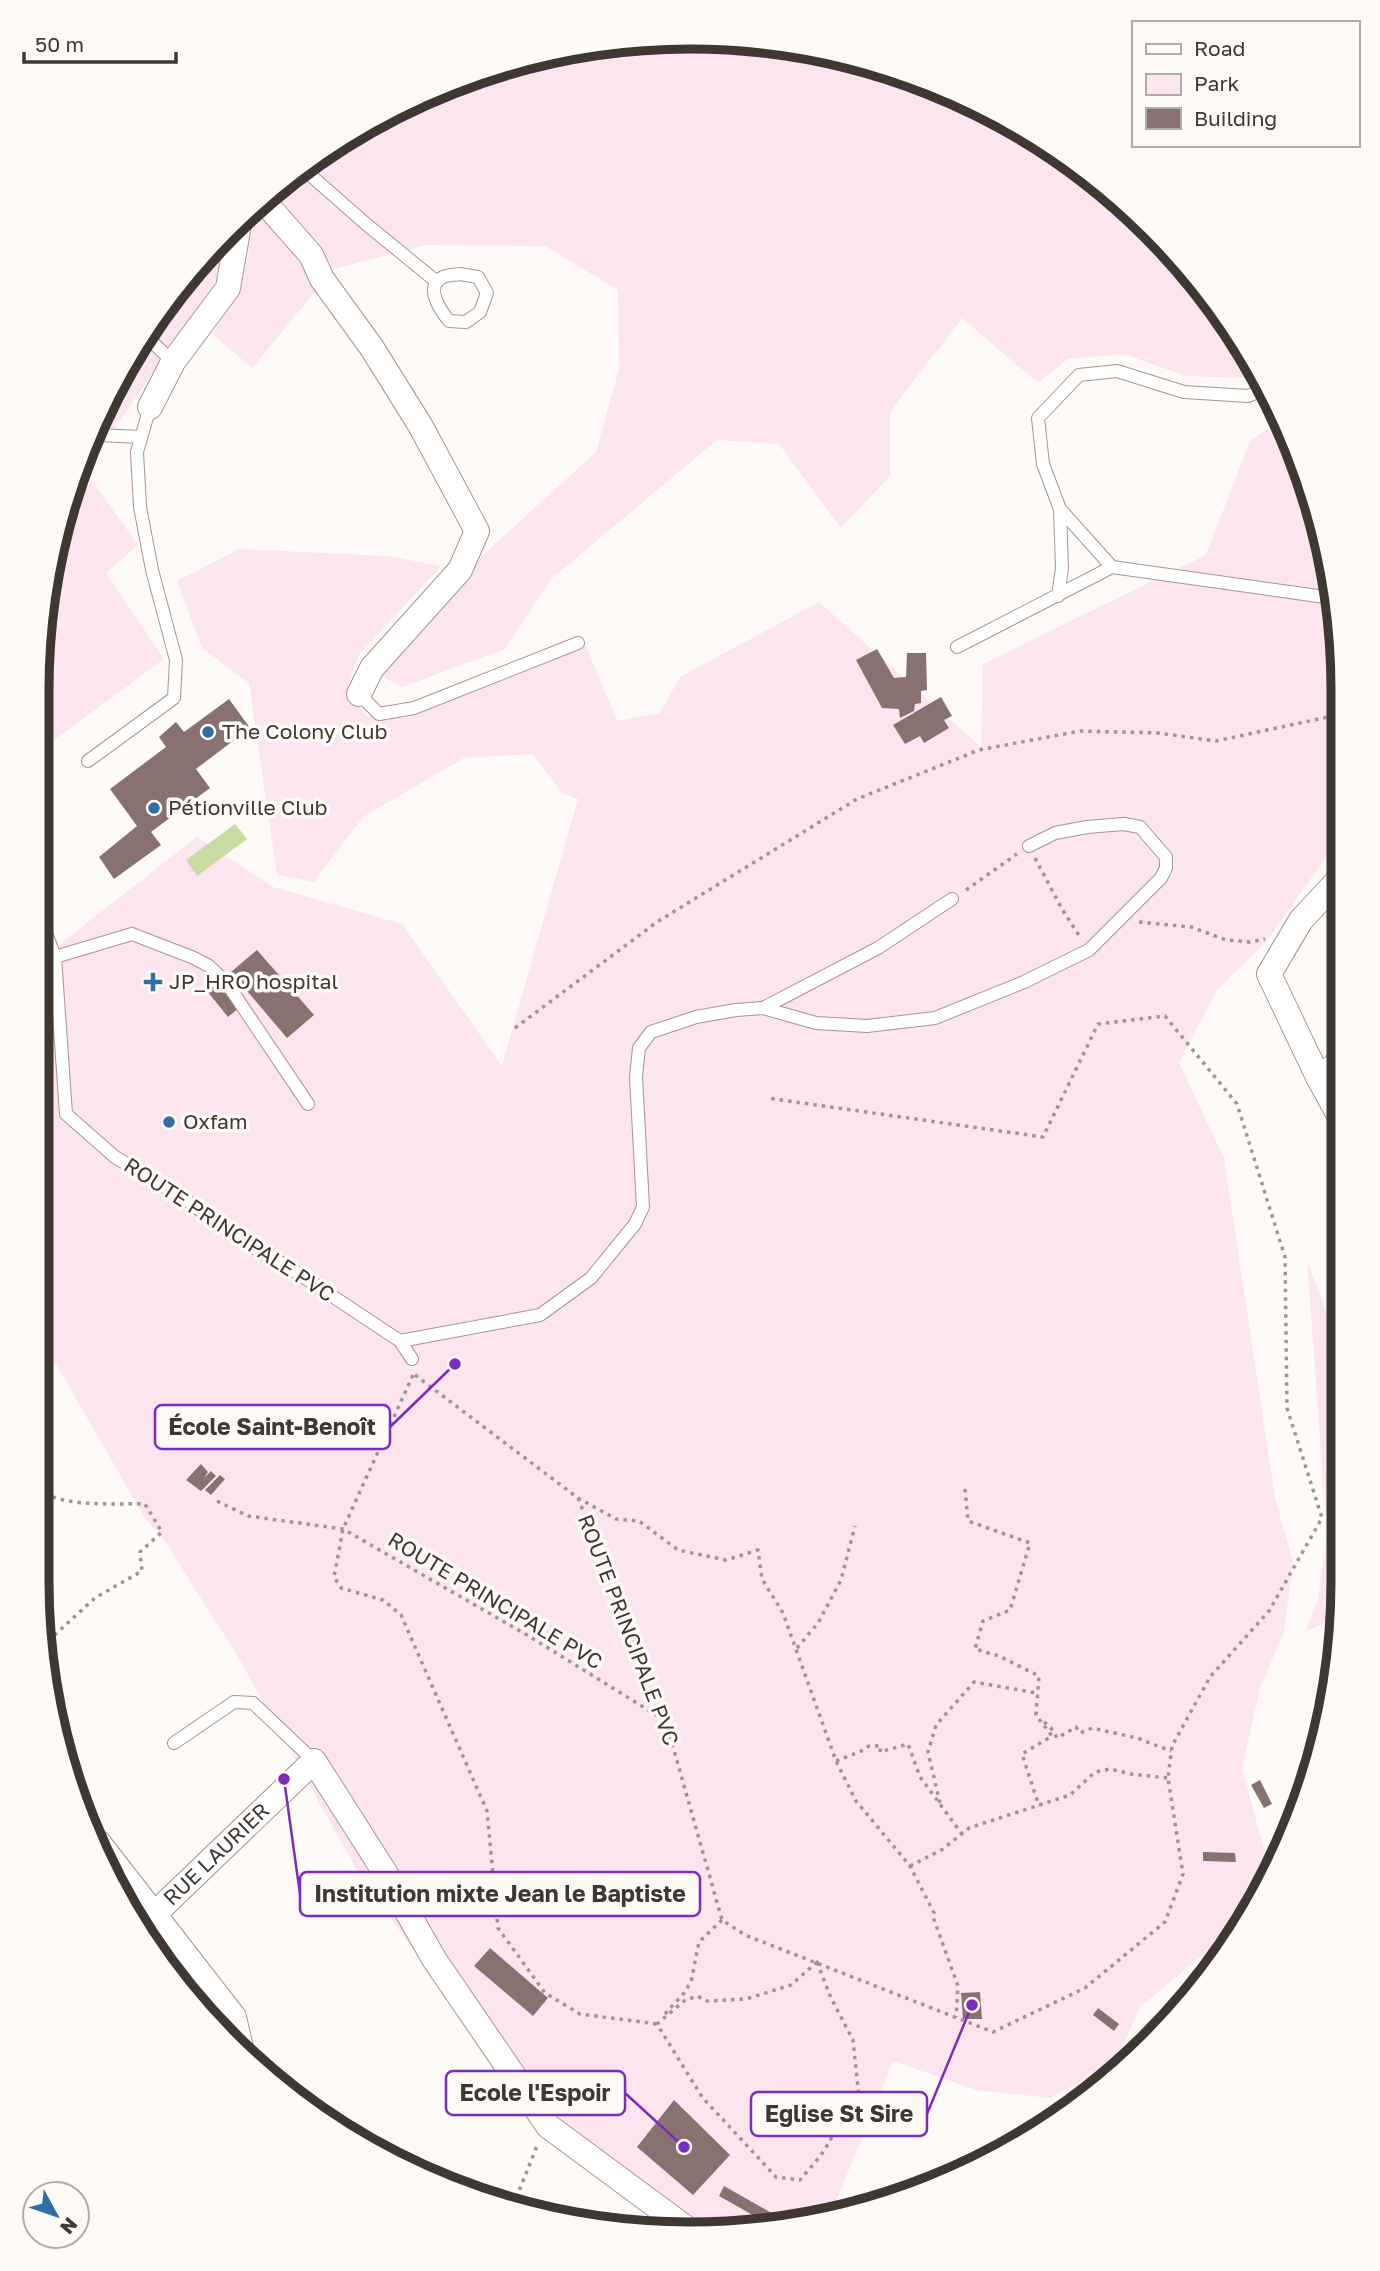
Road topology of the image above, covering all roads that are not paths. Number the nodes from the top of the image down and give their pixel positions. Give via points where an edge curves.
1 (309, 174) edge
2 (269, 207) edge
3 (237, 237) edge
4 (437, 282) junction
5 (152, 342) edge
6 (173, 362) junction
7 (1257, 392) edge
8 (150, 407) joint
9 (102, 435) edge
10 (141, 437) junction
11 (1060, 509) junction
12 (1112, 567) junction
13 (1058, 596) junction
14 (1324, 597) edge
15 (578, 643) dead end
16 (957, 647) dead end
17 (359, 694) joint
18 (88, 761) dead end
19 (1029, 846) road end
20 (1331, 888) edge
21 (952, 899) road end
22 (49, 942) edge
23 (55, 957) junction
24 (763, 1008) junction
25 (1331, 1068) edge
26 (1318, 1077) junction
27 (1331, 1101) edge
28 (308, 1104) dead end
29 (400, 1341) junction
30 (412, 1359) road end
31 (174, 1742) dead end
32 (314, 1761) junction
33 (122, 1878) edge
34 (149, 1919) edge
35 (239, 2036) edge
36 (677, 2222) edge

1 - 4 lane
2 - 17 street via 312,255 322,279 372,348 477,531 460,570 372,668
3 - 6 street via 228,288
4 - 4 lane via 437,305 449,321 466,322 480,312 487,293 478,277 460,274
5 - 6 lane
6 - 8 street
7 - 11 lane via 1248,396 1184,392 1117,371 1079,375 1038,418 1043,464
8 - 10 lane
9 - 10 lane
10 - 18 lane via 136,453 140,507 176,660 174,698
11 - 12 lane
11 - 13 lane
12 - 13 lane
12 - 14 lane
13 - 16 lane
15 - 17 lane via 414,708 379,714
19 - 24 lane via 1055,833 1124,824 1145,830 1166,857 1166,868 1089,950 934,1018 867,1026 816,1023
20 - 26 street via 1301,920 1269,974
21 - 24 lane via 878,948
22 - 23 lane, ROUTE PRINCIPALE PVC
23 - 28 lane via 132,934 194,958 226,982
23 - 29 lane, ROUTE PRINCIPALE PVC via 66,1114 115,1157
24 - 29 lane via 696,1017 650,1032 639,1048 636,1077 643,1207 635,1224 591,1278 540,1315
25 - 26 street
26 - 27 street
29 - 30 lane, ROUTE PRINCIPALE PVC
31 - 32 lane via 234,1702 253,1703
32 - 34 street, RUE LAURIER
32 - 36 street via 434,1959 548,2126
33 - 34 street
34 - 35 street via 234,2017

